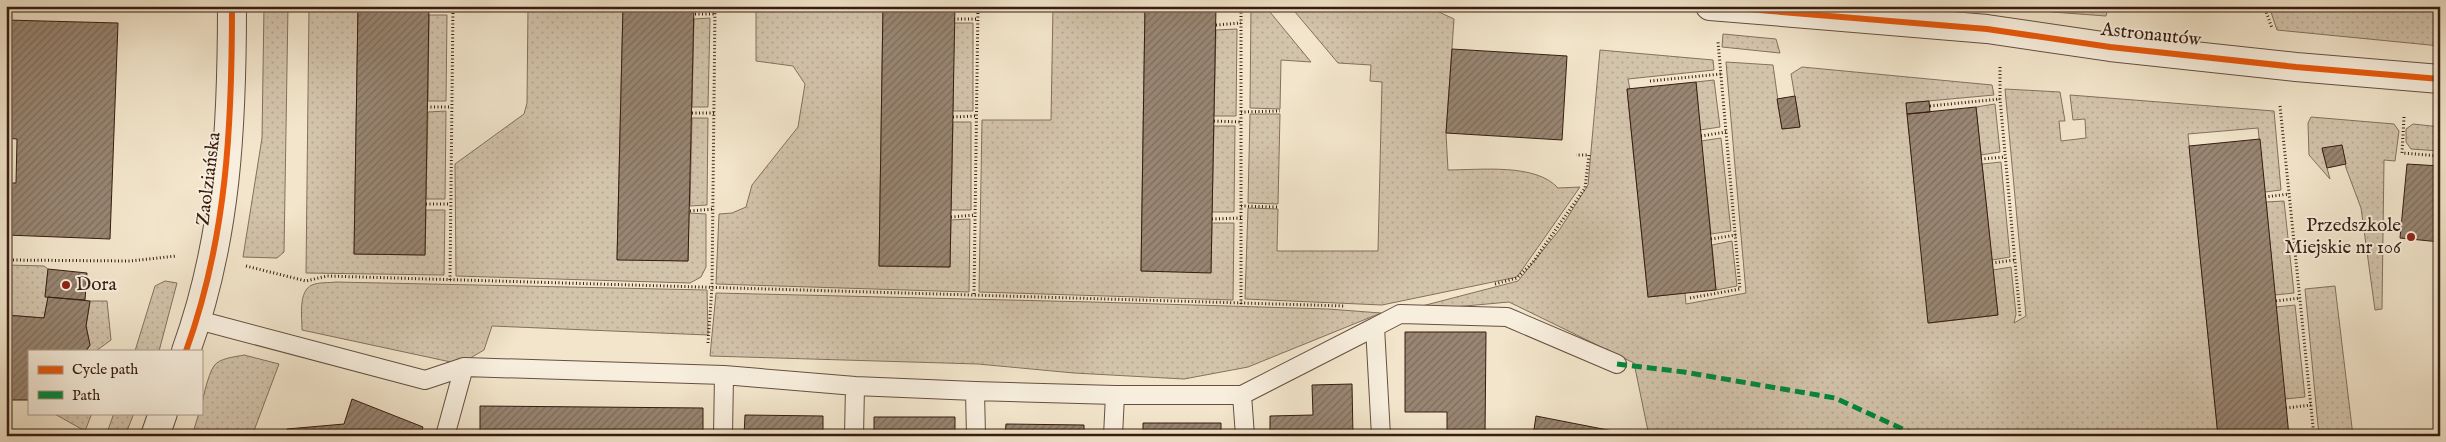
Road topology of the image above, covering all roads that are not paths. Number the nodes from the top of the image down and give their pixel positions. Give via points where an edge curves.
1 (232, 6) edge
2 (1710, 6) edge
3 (1714, 7) edge
4 (2440, 79) edge
5 (198, 320) junction
6 (1375, 327) junction
7 (186, 350) edge
8 (1617, 364) dead end
9 (464, 367) junction
10 (724, 375) junction
11 (855, 386) junction
12 (975, 392) junction
13 (1115, 395) junction
14 (1242, 395) junction
15 (163, 414) edge
16 (155, 436) edge
17 (445, 436) edge
18 (723, 436) edge
19 (854, 436) edge
20 (976, 436) edge
21 (1113, 436) edge
22 (1245, 436) edge
23 (1381, 436) edge

1 - 5 street, Zaolziańska via 229,148 212,260
2 - 3 street, Astronautów
3 - 4 street, Astronautów via 2002,32 2296,67
5 - 7 street, Zaolziańska
5 - 9 lane via 425,380
6 - 8 lane via 1400,314 1507,317
6 - 14 lane
6 - 23 lane
9 - 10 lane
9 - 17 lane
10 - 11 lane
10 - 18 lane
11 - 12 lane
11 - 19 lane
12 - 13 lane
12 - 20 lane
13 - 14 lane
13 - 21 lane
14 - 22 lane
15 - 16 street

